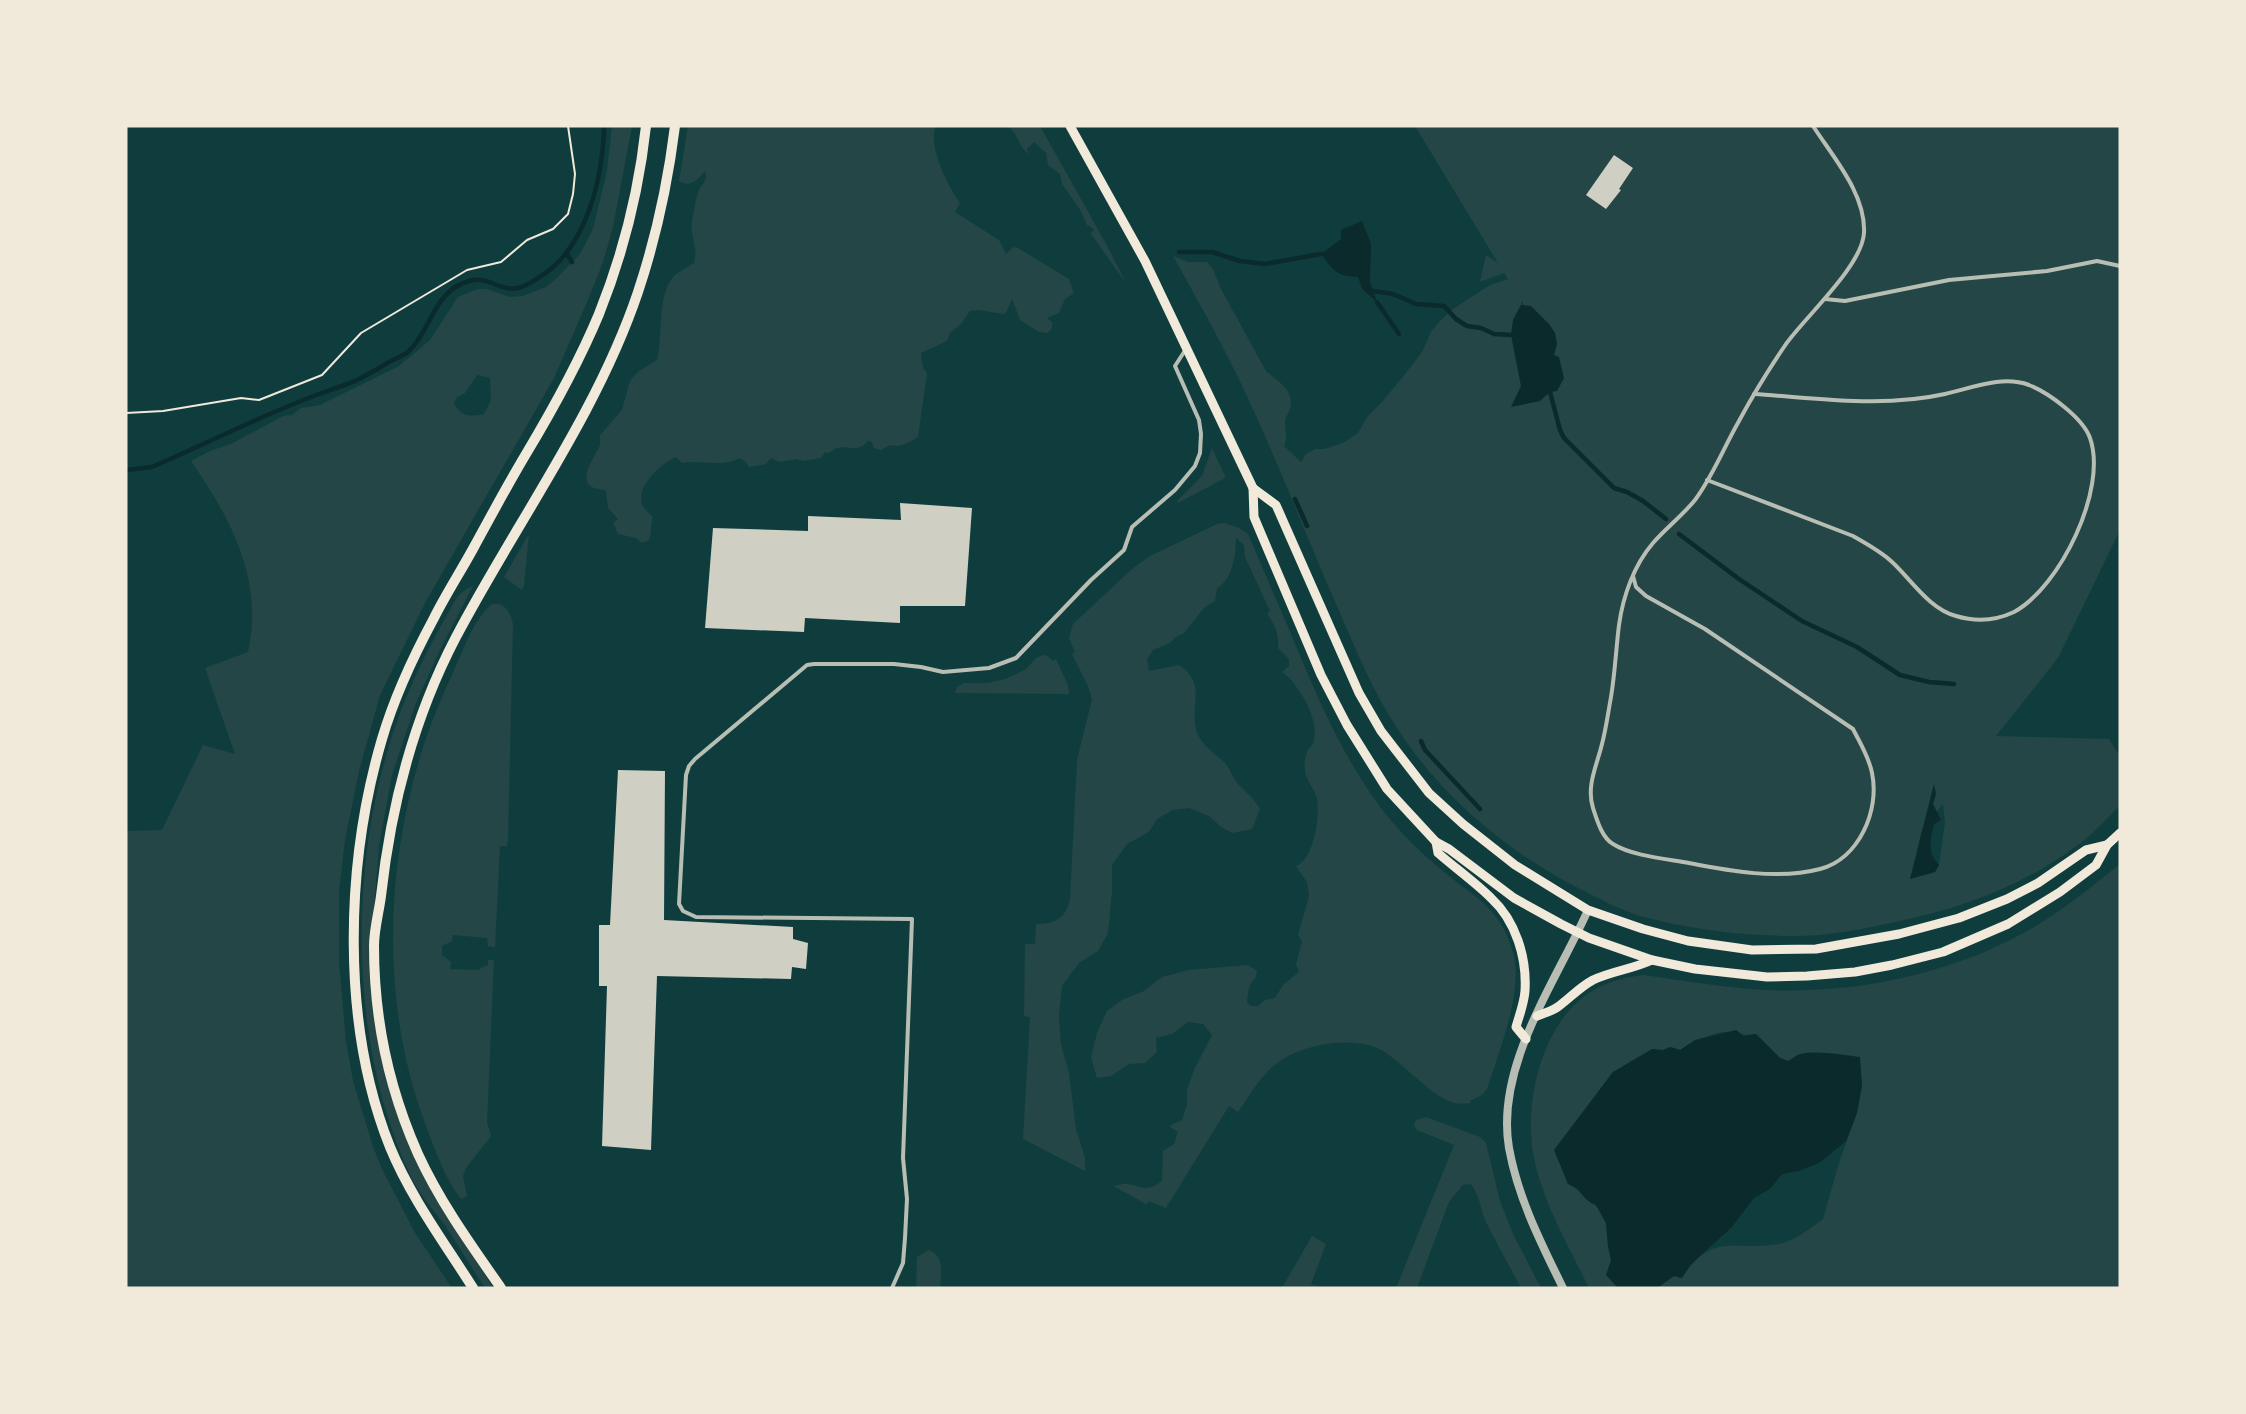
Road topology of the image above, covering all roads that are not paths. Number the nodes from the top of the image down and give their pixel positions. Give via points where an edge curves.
1 (646, 126) edge
2 (675, 126) edge
3 (1070, 126) edge
4 (1813, 126) edge
5 (2120, 266) edge
6 (1824, 298) junction
7 (1186, 349) junction
8 (1754, 394) junction
9 (1707, 480) junction
10 (1253, 488) junction
11 (1633, 576) junction
12 (2120, 833) edge
13 (1436, 842) junction
14 (2107, 846) junction
15 (1588, 910) junction
16 (1577, 932) junction
17 (1652, 960) junction
18 (1537, 1016) junction
19 (1526, 1040) junction
20 (473, 1288) edge
21 (501, 1288) edge
22 (892, 1288) edge
23 (1563, 1288) edge

1 - 20 main road via 632,212 598,315 542,429 413,659 382,737 362,832 355,960 356,1001 367,1075 383,1130 402,1174
2 - 21 main road via 663,202 638,292 590,400 456,637 426,699 397,794 383,871 374,941 376,991 397,1099 418,1154 439,1194
3 - 7 main road via 1134,240
4 - 6 lane via 1850,183 1863,218 1864,233 1861,249
5 - 6 lane via 2097,261 2046,271 1949,280 1845,301
6 - 8 lane via 1786,343
7 - 10 main road
7 - 22 lane via 1175,366 1199,420 1201,434 1200,453 1187,477 1132,526 1124,550 1016,658 988,668 943,672 894,664 807,665 708,747 692,762 686,775 679,904 683,910 696,917 912,919 903,1158 905,1238 903,1263
8 - 9 lane
8 - 9 lane via 1896,402 1978,385 2029,385 2083,424 2090,438 2094,455 2092,478 2076,537 2065,559 2033,597 1993,620 1972,620 1937,608 1892,562 1853,536
9 - 11 lane via 1695,500 1652,545
10 - 13 main road via 1254,517 1336,706 1387,789
10 - 15 main road via 1276,505 1359,693 1394,749 1430,793 1479,838
11 - 11 lane via 1619,621 1611,700 1591,788 1592,804 1604,834 1612,844 1635,852 1720,869 1796,873 1817,870 1837,861 1867,826 1874,800 1872,773 1853,729 1705,629 1646,596 1636,587
12 - 14 main road
13 - 16 main road via 1514,898
13 - 19 main road via 1438,853 1492,898 1511,924 1525,968 1523,1003 1516,1027
14 - 15 main road via 2086,850 2038,883 1970,914 1907,932 1816,949 1752,950 1688,941
14 - 17 main road via 2096,865 2036,908 1982,937 1916,960 1855,972 1767,976
15 - 16 street
16 - 17 main road
16 - 18 street
17 - 18 main road via 1598,978 1557,1008
18 - 19 street
19 - 23 street via 1510,1090 1509,1148 1527,1211

